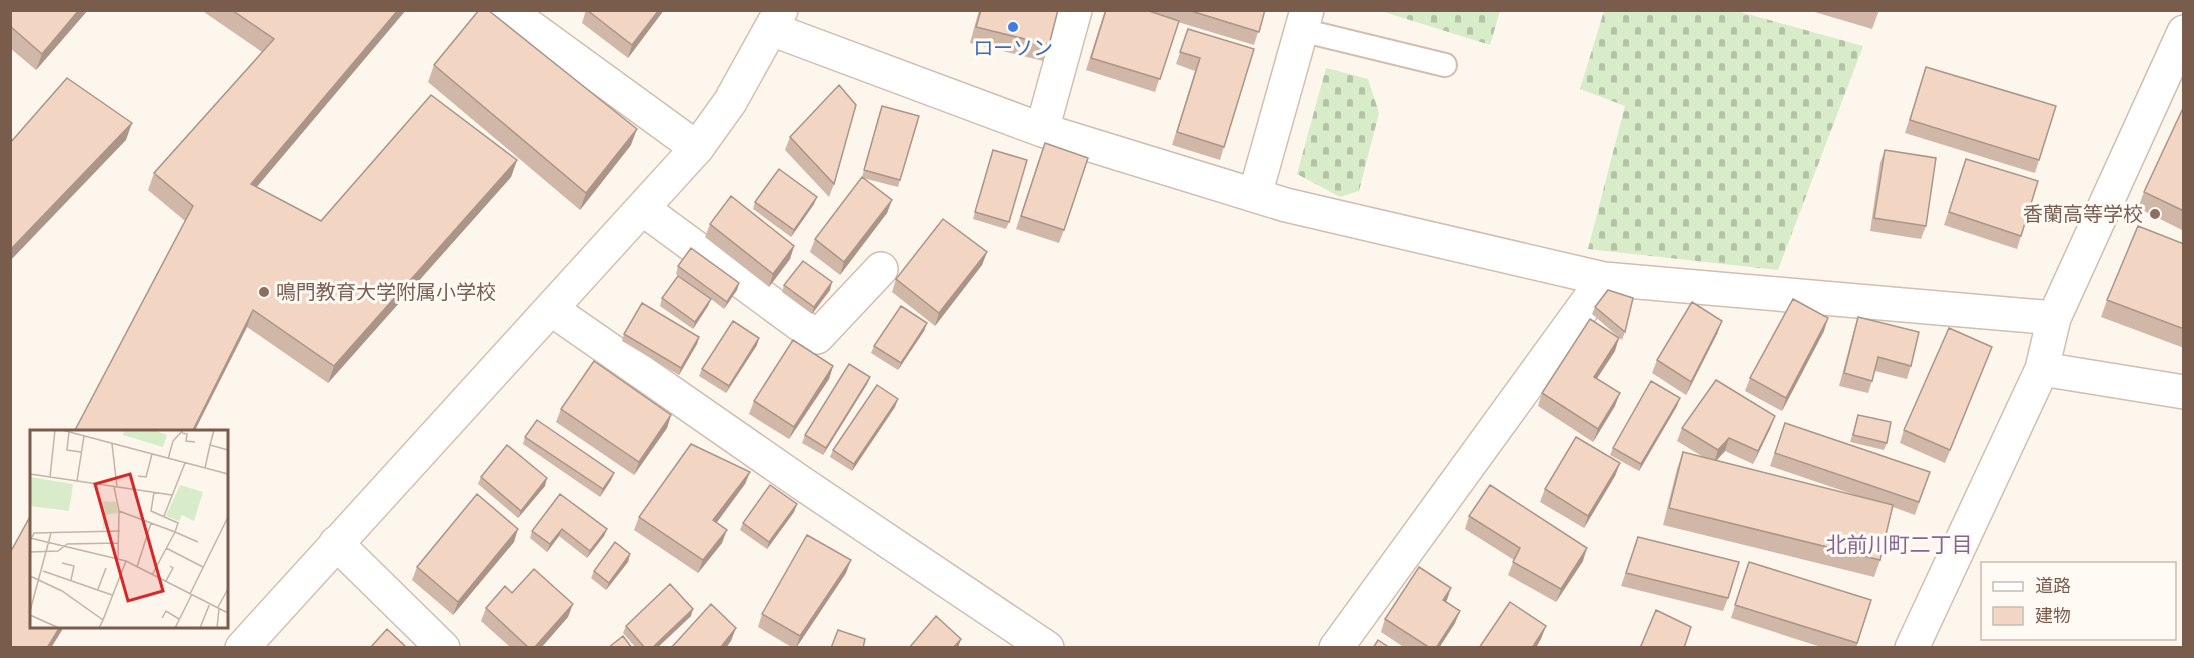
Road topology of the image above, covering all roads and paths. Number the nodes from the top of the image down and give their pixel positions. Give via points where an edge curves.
1 (507, 10) edge
2 (1075, 10) edge
3 (776, 20) edge
4 (1304, 20) edge
5 (2184, 32) edge
6 (1445, 65) dead end
7 (1042, 130) junction
8 (697, 148) junction
9 (1255, 195) junction
10 (643, 209) junction
11 (881, 269) dead end
12 (1604, 279) junction
13 (551, 309) junction
14 (2054, 318) junction
15 (2042, 369) junction
16 (2184, 392) edge
17 (336, 543) junction
18 (242, 648) edge
19 (443, 648) edge
20 (1047, 648) edge
21 (1336, 648) edge
22 (1912, 648) edge

1 - 8 street
2 - 7 street
3 - 7 street
3 - 8 street via 730,102
4 - 6 lane
4 - 9 street
5 - 14 street
7 - 9 street
8 - 10 street
9 - 12 street
10 - 11 street via 817,337
10 - 13 street
12 - 14 street
12 - 21 street
13 - 17 street
13 - 20 street
14 - 15 street
15 - 16 street
15 - 22 street
17 - 18 street
17 - 19 street

